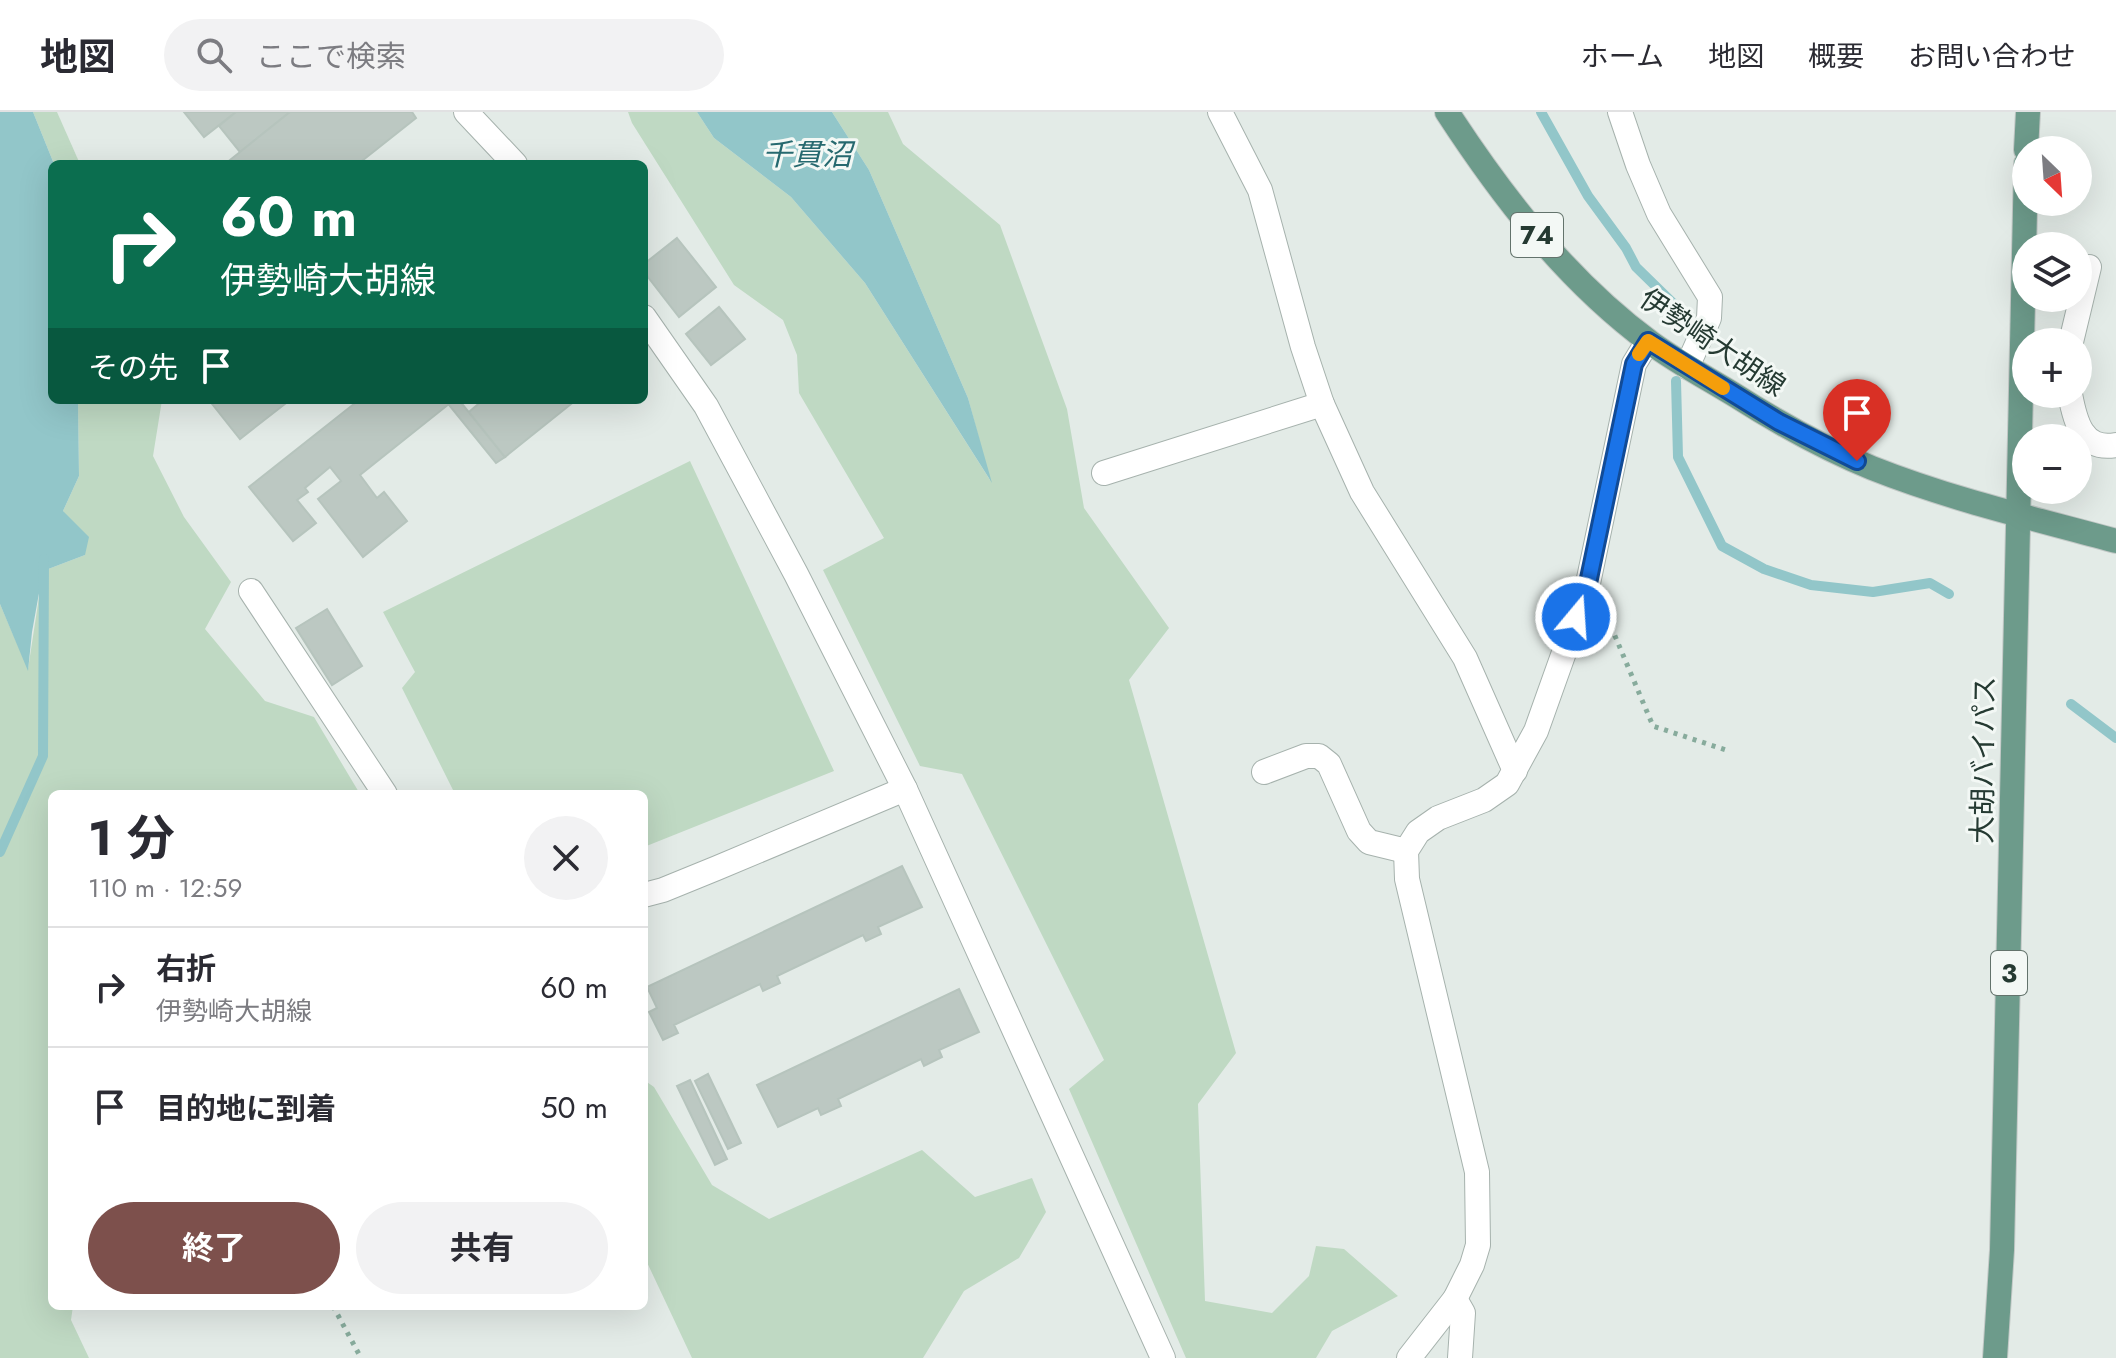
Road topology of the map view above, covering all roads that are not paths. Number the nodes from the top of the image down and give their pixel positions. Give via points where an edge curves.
1 (466, 112) edge
2 (1220, 112) edge
3 (1447, 112) edge
4 (1620, 112) edge
5 (2028, 112) edge
6 (2027, 136) edge
7 (511, 160) edge
8 (2025, 216) edge
9 (648, 323) edge
10 (1648, 341) junction
11 (1687, 367) junction
12 (1322, 404) junction
13 (2073, 408) edge
14 (2116, 445) edge
15 (1104, 473) dead end
16 (2018, 514) junction
17 (2116, 541) edge
18 (251, 591) dead end
19 (1515, 771) junction
20 (1264, 772) dead end
21 (905, 789) junction
22 (382, 790) edge
23 (1406, 851) junction
24 (648, 894) edge
25 (1455, 1299) junction
26 (1163, 1358) edge
27 (1409, 1358) edge
28 (1460, 1358) edge
29 (1995, 1358) edge

1 - 7 street
2 - 12 street via 1260,190
3 - 10 main road, 伊勢崎大胡線 / 74 via 1500,191 1552,252
4 - 11 street via 1659,214 1710,297 1709,318
5 - 6 main road
8 - 16 main road, 大胡バイパス / 3
9 - 21 street via 706,406
10 - 11 main road, 伊勢崎大胡線 / 74
10 - 19 street via 1634,364 1589,575 1536,731
11 - 16 main road, 伊勢崎大胡線 / 74 via 1841,454 1905,480
12 - 15 street
12 - 19 street via 1362,492 1465,658
13 - 14 street via 2089,441
16 - 17 main road, 伊勢崎大胡線 / 74
16 - 29 main road, 大胡バイパス / 3 via 2002,1250
18 - 22 street
19 - 23 street via 1507,784 1484,800 1418,832
20 - 23 street via 1319,756 1329,764 1369,842
21 - 24 street
21 - 26 street
23 - 25 street via 1407,879 1477,1172 1478,1245
25 - 27 street
25 - 28 street via 1463,1313

